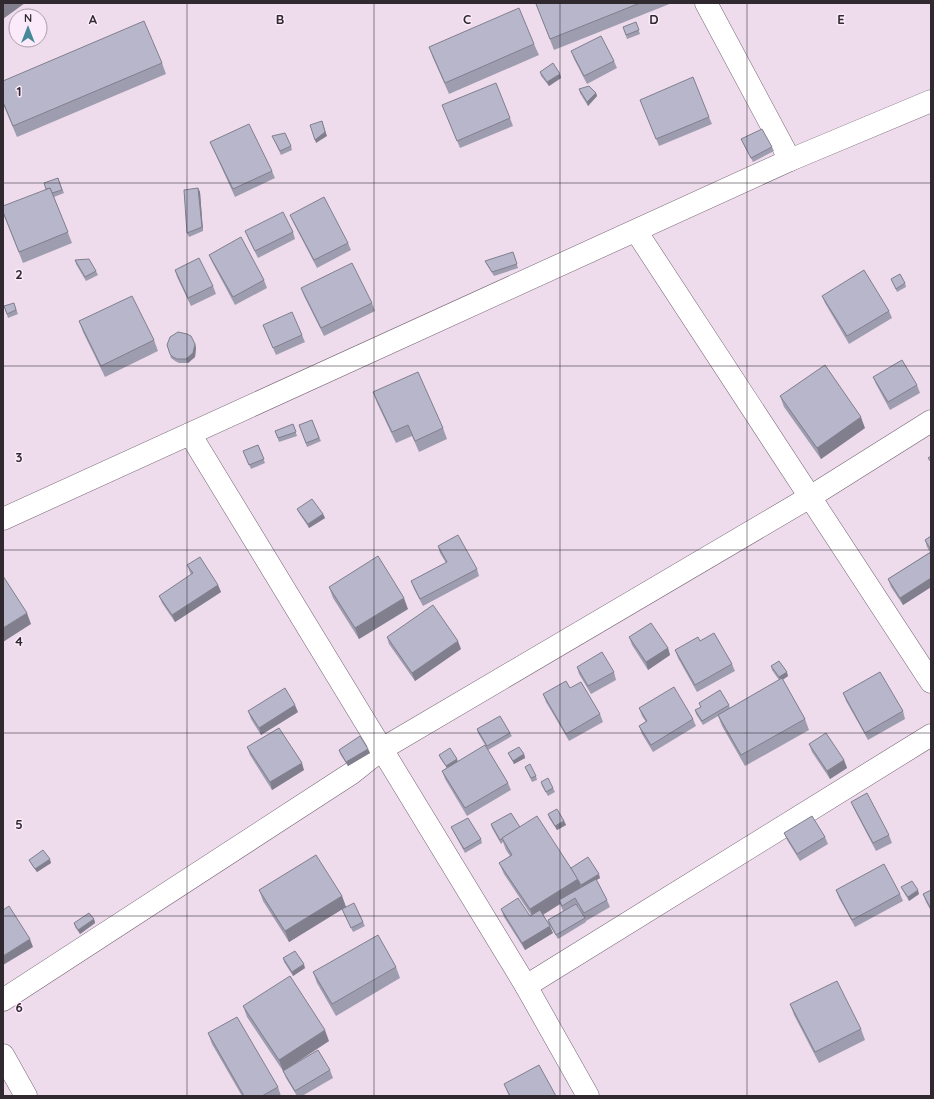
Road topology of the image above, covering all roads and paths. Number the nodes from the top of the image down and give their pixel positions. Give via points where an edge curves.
1 (706, 3) edge
2 (931, 101) edge
3 (790, 160) junction
4 (636, 230) junction
5 (931, 421) edge
6 (190, 434) junction
7 (810, 497) junction
8 (3, 519) edge
9 (931, 682) edge
10 (931, 735) edge
11 (382, 749) junction
12 (526, 986) junction
13 (3, 1000) edge
14 (3, 1055) edge
15 (26, 1096) edge
16 (588, 1096) edge

1 - 3 street
2 - 3 street
3 - 4 street
4 - 6 street
4 - 7 street
5 - 7 street
6 - 8 street
6 - 11 street
7 - 9 street
7 - 11 street
10 - 12 street
11 - 12 street
11 - 13 street via 345,777
12 - 16 street
14 - 15 street

